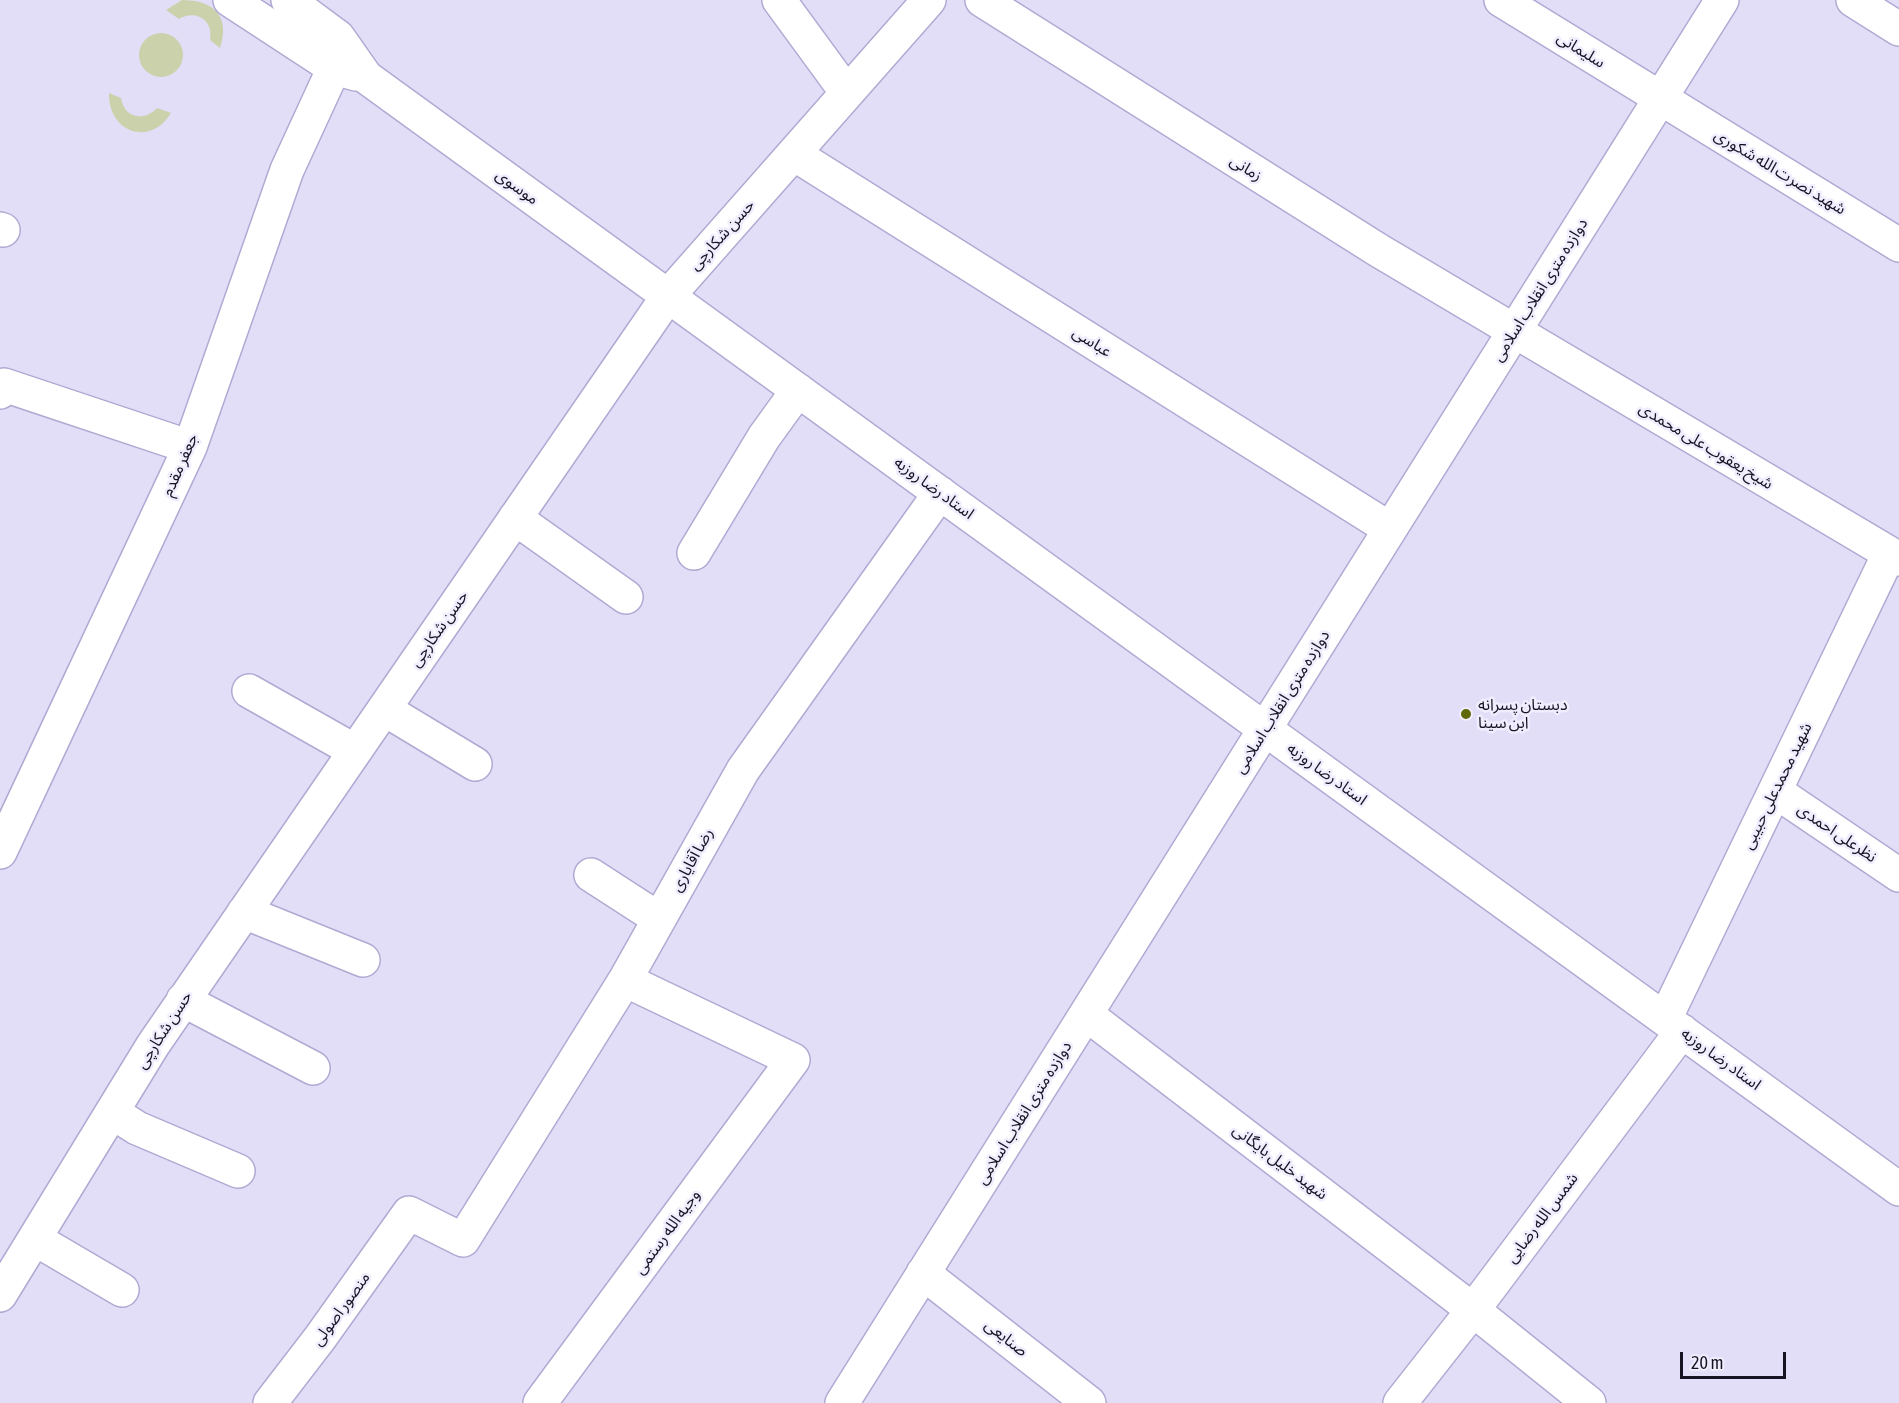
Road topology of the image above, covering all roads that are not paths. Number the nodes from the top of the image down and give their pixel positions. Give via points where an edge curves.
1 (230, 0) edge
2 (288, 0) edge
3 (779, 0) edge
4 (929, 0) edge
5 (982, 0) edge
6 (1501, 0) edge
7 (1722, 0) edge
8 (1853, 0) edge
9 (1899, 29) edge
10 (334, 68) junction
11 (366, 77) junction
12 (847, 93) junction
13 (1660, 100) junction
14 (794, 154) junction
15 (1899, 245) edge
16 (668, 296) junction
17 (1514, 332) junction
18 (798, 390) junction
19 (0, 392) edge
20 (190, 447) junction
21 (940, 493) junction
22 (515, 518) junction
23 (1390, 529) junction
24 (694, 553) dead end
25 (1894, 556) edge
26 (626, 597) dead end
27 (249, 691) dead end
28 (384, 709) junction
29 (1266, 729) junction
30 (355, 751) junction
31 (475, 764) dead end
32 (1775, 791) junction
33 (0, 852) edge
34 (591, 875) dead end
35 (1899, 875) edge
36 (244, 912) junction
37 (660, 919) junction
38 (363, 960) dead end
39 (625, 980) junction
40 (183, 1000) junction
41 (1086, 1014) junction
42 (1673, 1025) junction
43 (314, 1068) dead end
44 (112, 1112) junction
45 (238, 1171) dead end
46 (1899, 1188) edge
47 (409, 1213) joint
48 (35, 1239) junction
49 (923, 1273) junction
50 (122, 1290) dead end
51 (0, 1295) edge
52 (1473, 1310) junction
53 (270, 1403) edge
54 (540, 1403) edge
55 (842, 1403) edge
56 (1089, 1403) edge
57 (1400, 1403) edge
58 (1589, 1403) edge

1 - 10 street, موسوی
2 - 11 street, موسوی via 338,37
3 - 12 street
4 - 12 street, حسن شکارچی
5 - 17 street, زمانی via 1177,126
6 - 13 street, سلیمانی
7 - 13 street, دوازده متری انقلاب اسلامی
8 - 9 street
10 - 11 street, موسوی
10 - 20 street, جعفر مقدم via 287,171
11 - 16 street, موسوی
12 - 14 street, حسن شکارچی
13 - 15 street, شهید نصرت الله شکوری
13 - 17 street, دوازده متری انقلاب اسلامی
14 - 16 street, حسن شکارچی
14 - 23 street, عباسی
16 - 18 street, استاد رضا روزبه
16 - 22 street, حسن شکارچی
17 - 23 street, دوازده متری انقلاب اسلامی
17 - 25 street, شیخ یعقوب علی محمدی
18 - 21 street, استاد رضا روزبه
18 - 24 street via 764,437
19 - 20 street via 4,385
20 - 33 street, جعفر مقدم
21 - 29 street, استاد رضا روزبه
21 - 37 street, رضا آقایاری via 743,770
22 - 26 street
22 - 28 street, حسن شکارچی
23 - 29 street, دوازده متری انقلاب اسلامی
25 - 32 street, شهید محمدعلی حبیبی
27 - 30 street
28 - 30 street, حسن شکارچی
28 - 31 street
29 - 41 street, دوازده متری انقلاب اسلامی
29 - 42 street, استاد رضا روزبه
30 - 36 street, حسن شکارچی
32 - 35 street, نظرعلی احمدی
32 - 42 street, شهید محمدعلی حبیبی
34 - 37 street
36 - 38 street
36 - 40 street, حسن شکارچی
37 - 39 street, رضا آقایاری
39 - 47 street, رضا آقایاری via 463,1240
39 - 54 street, وجیه الله رستمی via 793,1060
40 - 43 street
40 - 44 street, حسن شکارچی
41 - 49 street, دوازده متری انقلاب اسلامی
41 - 52 street, شهید خلیل بایگانی
42 - 46 street, استاد رضا روزبه
42 - 52 street, شمس الله رضایی
44 - 45 street via 137,1128
44 - 48 street, حسن شکارچی
47 - 53 street, منصور اصولی
48 - 50 street
48 - 51 street, حسن شکارچی
49 - 55 street, دوازده متری انقلاب اسلامی
49 - 56 street, صنایعی
52 - 57 street, شمس الله رضایی
52 - 58 street, شهید خلیل بایگانی

